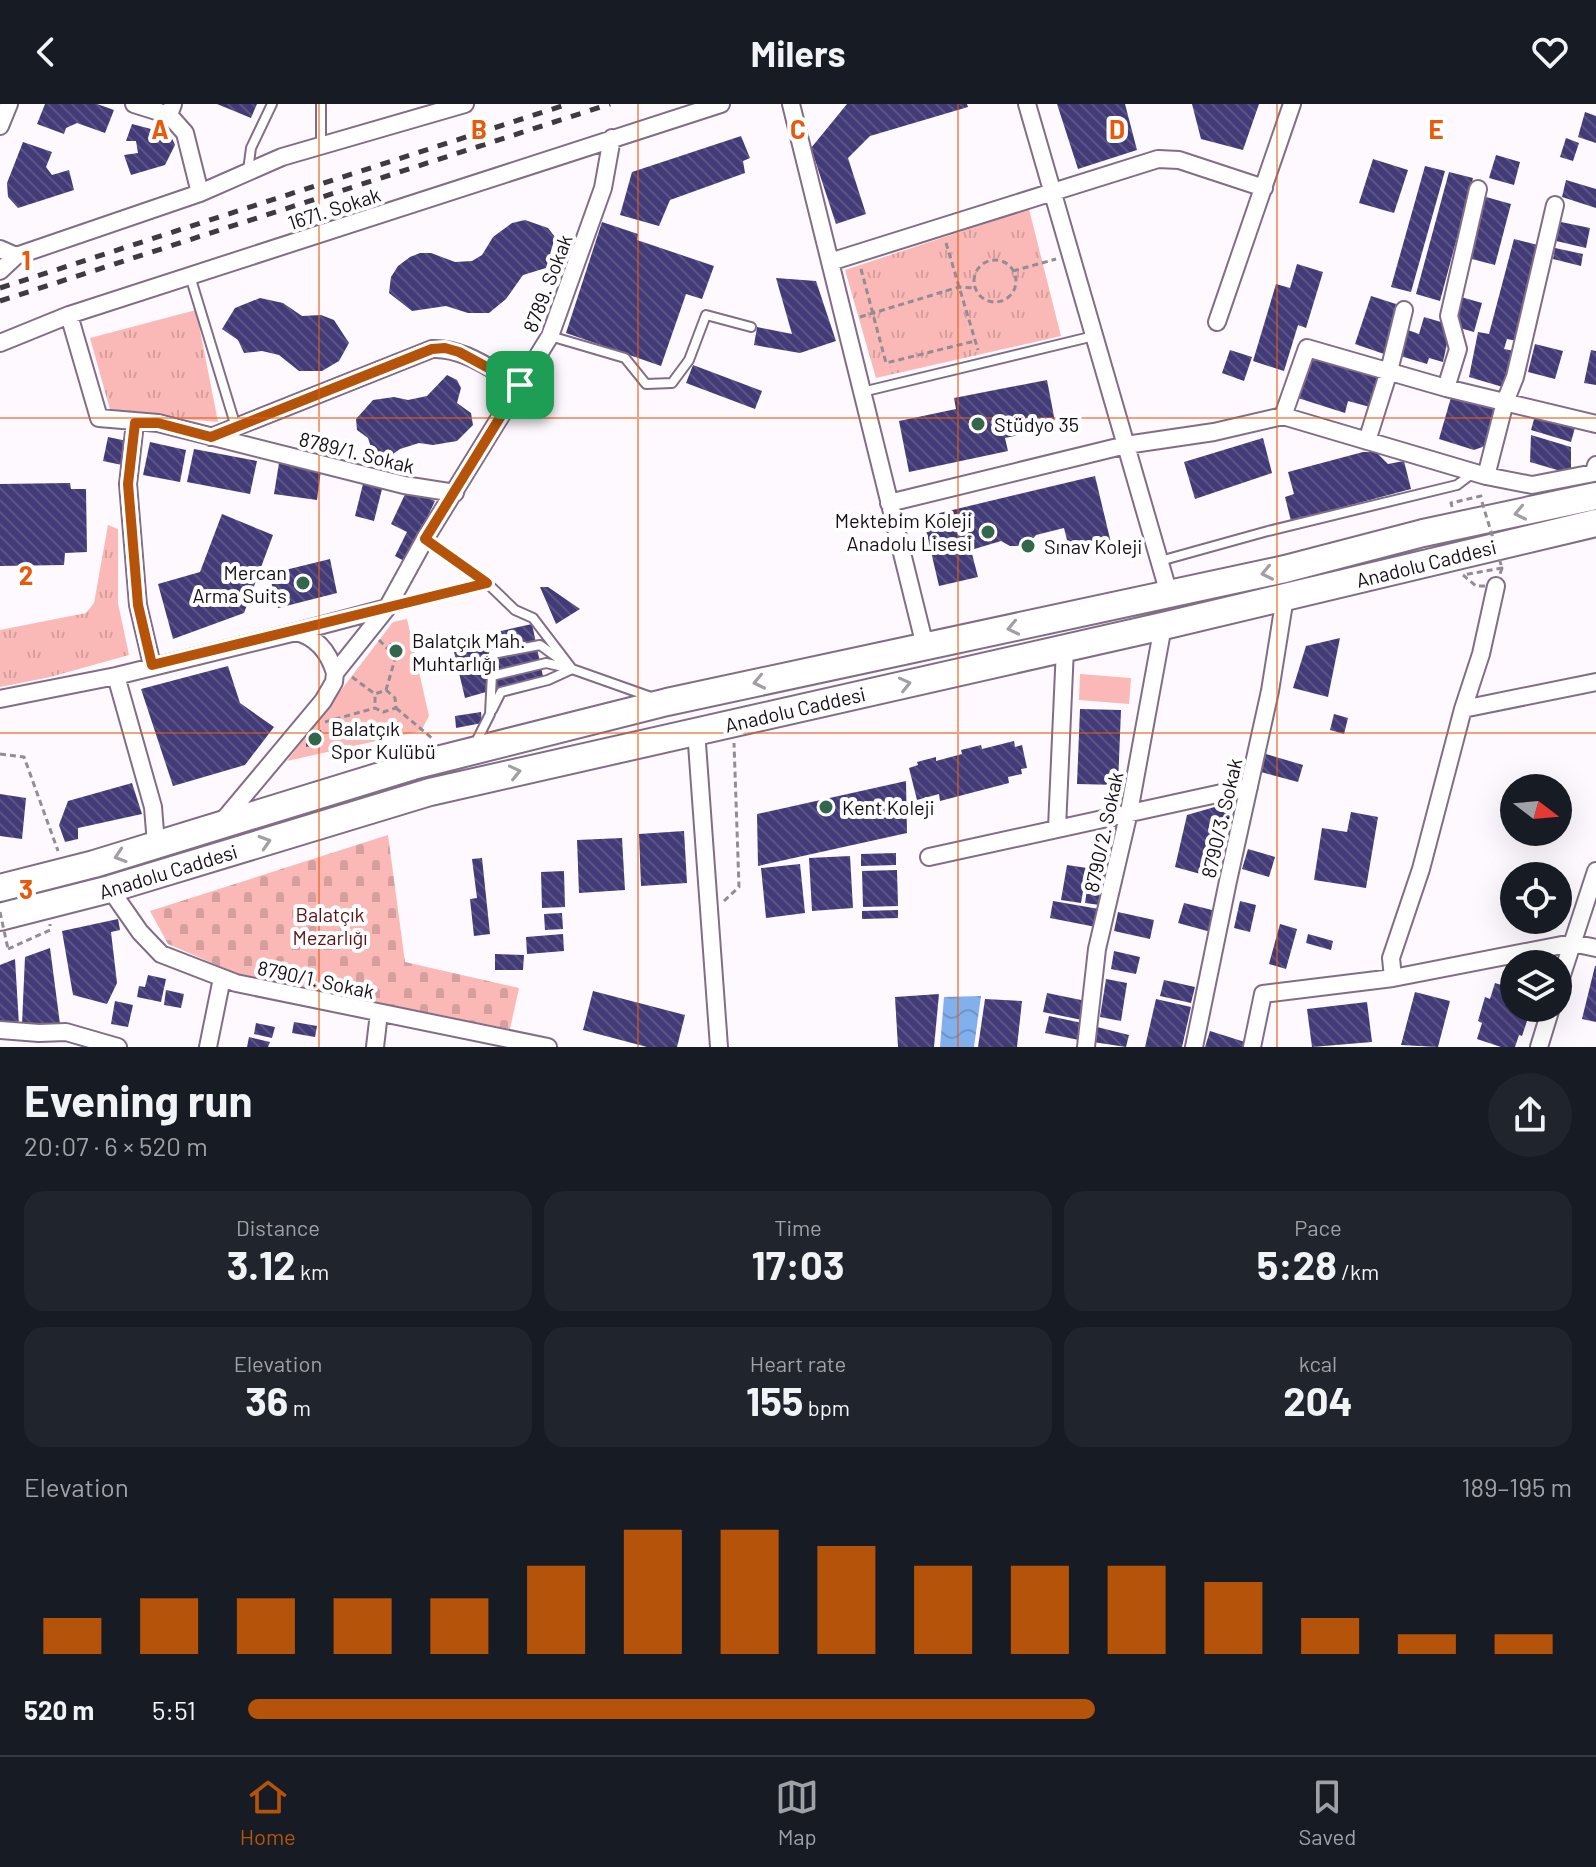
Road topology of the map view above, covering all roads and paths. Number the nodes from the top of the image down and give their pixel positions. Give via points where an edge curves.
1 (9, 104) edge
2 (134, 104) edge
3 (272, 104) edge
4 (321, 104) edge
5 (465, 104) edge
6 (721, 104) edge
7 (791, 104) edge
8 (1027, 104) edge
9 (1292, 104) edge
10 (440, 107) edge
11 (171, 110) edge
12 (0, 126) edge
13 (612, 138) junction
14 (321, 146) junction
15 (248, 172) junction
16 (1264, 188) junction
17 (1478, 189) dead end
18 (1053, 192) junction
19 (200, 193) junction
20 (1555, 205) dead end
21 (941, 227) junction
22 (0, 249) edge
23 (857, 254) junction
24 (1071, 255) junction
25 (16, 256) junction
26 (830, 262) junction
27 (0, 271) edge
28 (1013, 271) junction
29 (190, 276) junction
30 (959, 287) junction
31 (974, 288) junction
32 (1404, 310) dead end
33 (872, 313) junction
34 (69, 315) junction
35 (845, 321) junction
36 (1217, 322) dead end
37 (751, 327) dead end
38 (550, 336) junction
39 (1094, 336) junction
40 (975, 341) junction
41 (0, 343) edge
42 (981, 362) junction
43 (1389, 371) junction
44 (520, 385) junction
45 (1446, 388) junction
46 (862, 392) junction
47 (1505, 402) junction
48 (1283, 416) junction
49 (135, 423) junction
50 (1596, 424) edge
51 (236, 427) junction
52 (211, 437) junction
53 (1367, 441) junction
54 (1126, 445) junction
55 (1596, 465) edge
56 (1480, 474) junction
57 (455, 493) junction
58 (1596, 496) edge
59 (1482, 502) dead end
60 (889, 503) junction
61 (1596, 523) edge
62 (425, 539) junction
63 (1596, 539) edge
64 (1465, 553) junction
65 (1160, 561) junction
66 (1502, 568) dead end
67 (487, 583) junction
68 (1496, 586) dead end
69 (1169, 594) junction
70 (1285, 597) junction
71 (387, 608) junction
72 (1163, 626) junction
73 (296, 632) junction
74 (376, 638) dead end
75 (925, 646) junction
76 (1065, 648) junction
77 (389, 650) dead end
78 (395, 659) dead end
79 (152, 665) junction
80 (572, 669) junction
81 (342, 674) junction
82 (116, 676) junction
83 (492, 676) junction
84 (1596, 682) edge
85 (386, 690) junction
86 (375, 694) junction
87 (0, 699) edge
88 (667, 702) junction
89 (375, 708) junction
90 (396, 708) junction
91 (1463, 709) junction
92 (490, 714) junction
93 (322, 723) dead end
94 (733, 723) junction
95 (696, 730) junction
96 (439, 744) dead end
97 (469, 751) junction
98 (0, 754) edge
99 (1249, 787) junction
100 (1129, 812) junction
101 (221, 823) junction
102 (1057, 828) junction
103 (156, 844) junction
104 (929, 857) dead end
105 (1596, 871) edge
106 (64, 872) junction
107 (0, 888) edge
108 (110, 889) junction
109 (710, 914) junction
110 (0, 915) edge
111 (38, 936) dead end
112 (1572, 943) junction
113 (1596, 948) edge
114 (1570, 950) edge
115 (222, 978) junction
116 (1393, 978) junction
117 (379, 1013) junction
118 (1547, 1022) edge
119 (0, 1030) edge
120 (65, 1039) edge
121 (543, 1046) edge
122 (118, 1047) edge
123 (208, 1047) edge
124 (375, 1047) edge
125 (719, 1047) edge
126 (1086, 1047) edge
127 (1194, 1047) edge
128 (1252, 1047) edge
129 (1539, 1047) edge

1 - 12 street
2 - 11 street
3 - 15 lane via 251,148
4 - 14 lane
5 - 10 street
6 - 13 street, 1671. Sokak
7 - 26 street
8 - 18 street
9 - 16 street
10 - 14 street
11 - 19 street via 185,133
13 - 29 street, 1671. Sokak
13 - 38 street, 8789. Sokak via 603,188
14 - 15 street
15 - 19 street
16 - 18 street via 1179,160 1158,159
16 - 36 street
17 - 45 street via 1449,316 1458,349
18 - 21 street
18 - 24 street
19 - 25 street
20 - 47 street
21 - 23 street
21 - 30 path
22 - 25 street
23 - 26 street
23 - 33 path
24 - 28 path
24 - 39 street
25 - 27 street
26 - 35 street
28 - 31 path via 998,260 984,262 975,273
28 - 31 path via 1013,291 1004,300 990,302
29 - 34 street, 1671. Sokak
29 - 51 lane
30 - 31 path
30 - 33 path
30 - 40 path
32 - 43 street
33 - 35 path
33 - 40 path via 886,363
34 - 41 street
34 - 49 street, 8789/1. Sokak via 99,418
35 - 46 street
37 - 38 lane via 706,315 689,360 672,383 646,384 625,358
38 - 44 street, 8789. Sokak
39 - 42 lane
39 - 54 street
40 - 42 path
42 - 46 lane
43 - 45 street
43 - 48 street via 1307,348
43 - 53 street
44 - 51 street via 459,352 432,349
44 - 57 street, 8789. Sokak
45 - 47 street
46 - 60 street
47 - 50 street
47 - 56 street
48 - 53 street
48 - 54 street
49 - 52 street, 8789/1. Sokak via 158,423
49 - 79 street via 128,484 138,605
51 - 52 street
52 - 57 street, 8789/1. Sokak
53 - 56 street
54 - 60 street
54 - 65 street
55 - 56 street via 1594,473 1532,485
56 - 65 lane via 1457,485
57 - 62 street, 8789. Sokak
58 -> 69 highway, Anadolu Caddesi
59 - 66 path, bridge
60 - 75 street
61 - 64 highway, Anadolu Caddesi
62 - 67 lane
62 - 71 street, 8789. Sokak
63 - 64 highway
64 - 70 highway, Anadolu Caddesi
65 - 69 street
67 - 71 lane
67 - 80 lane via 515,610 533,618
68 - 91 street
69 -> 75 highway, Anadolu Caddesi
70 - 72 highway, Anadolu Caddesi
70 - 99 street, 8790/3. Sokak
71 - 73 street
71 - 81 street, 8789. Sokak
72 - 76 highway, Anadolu Caddesi
72 - 100 street, 8790/2. Sokak
73 - 79 street
73 - 81 street via 319,644
74 - 77 path
75 -> 88 highway, Anadolu Caddesi
94 -> 76 highway, Anadolu Caddesi
76 - 102 street
78 - 85 path
79 - 82 street
80 - 83 lane via 546,663
80 - 83 lane via 540,645 493,654
80 - 88 lane
80 - 92 lane via 501,692
81 - 86 path
81 - 101 street, 8789. Sokak
82 - 87 street
82 - 103 street via 153,807
83 - 92 lane
84 - 91 street
85 - 86 path
85 - 90 path
86 - 89 path
88 - 97 highway, Anadolu Caddesi
89 - 90 path
89 - 93 path
90 - 96 path
91 - 116 street via 1421,869 1391,958
92 - 97 lane
94 - 95 highway, Anadolu Caddesi
94 - 109 path via 739,887
108 -> 95 highway, Anadolu Caddesi via 430,792
95 - 109 street
97 - 101 highway, Anadolu Caddesi
98 - 106 path via 24,757
99 - 100 street
99 - 127 street, 8790/3. Sokak
100 - 102 street
100 - 126 street, 8790/2. Sokak via 1097,949
101 - 103 highway, Anadolu Caddesi
102 - 104 street
103 -> 106 highway, Anadolu Caddesi
105 - 112 street
106 - 107 highway, Anadolu Caddesi
108 - 110 highway, Anadolu Caddesi
108 - 115 street, 8790/1. Sokak via 161,954
109 - 125 street
110 - 111 path, bridge via 8,949
112 - 113 street
112 - 114 street
112 - 116 street
115 - 117 street, 8790/1. Sokak
115 - 123 street
116 - 128 street via 1263,994
117 - 121 street, 8790/1. Sokak
117 - 124 street
118 - 129 street
119 - 120 street
120 - 122 street

